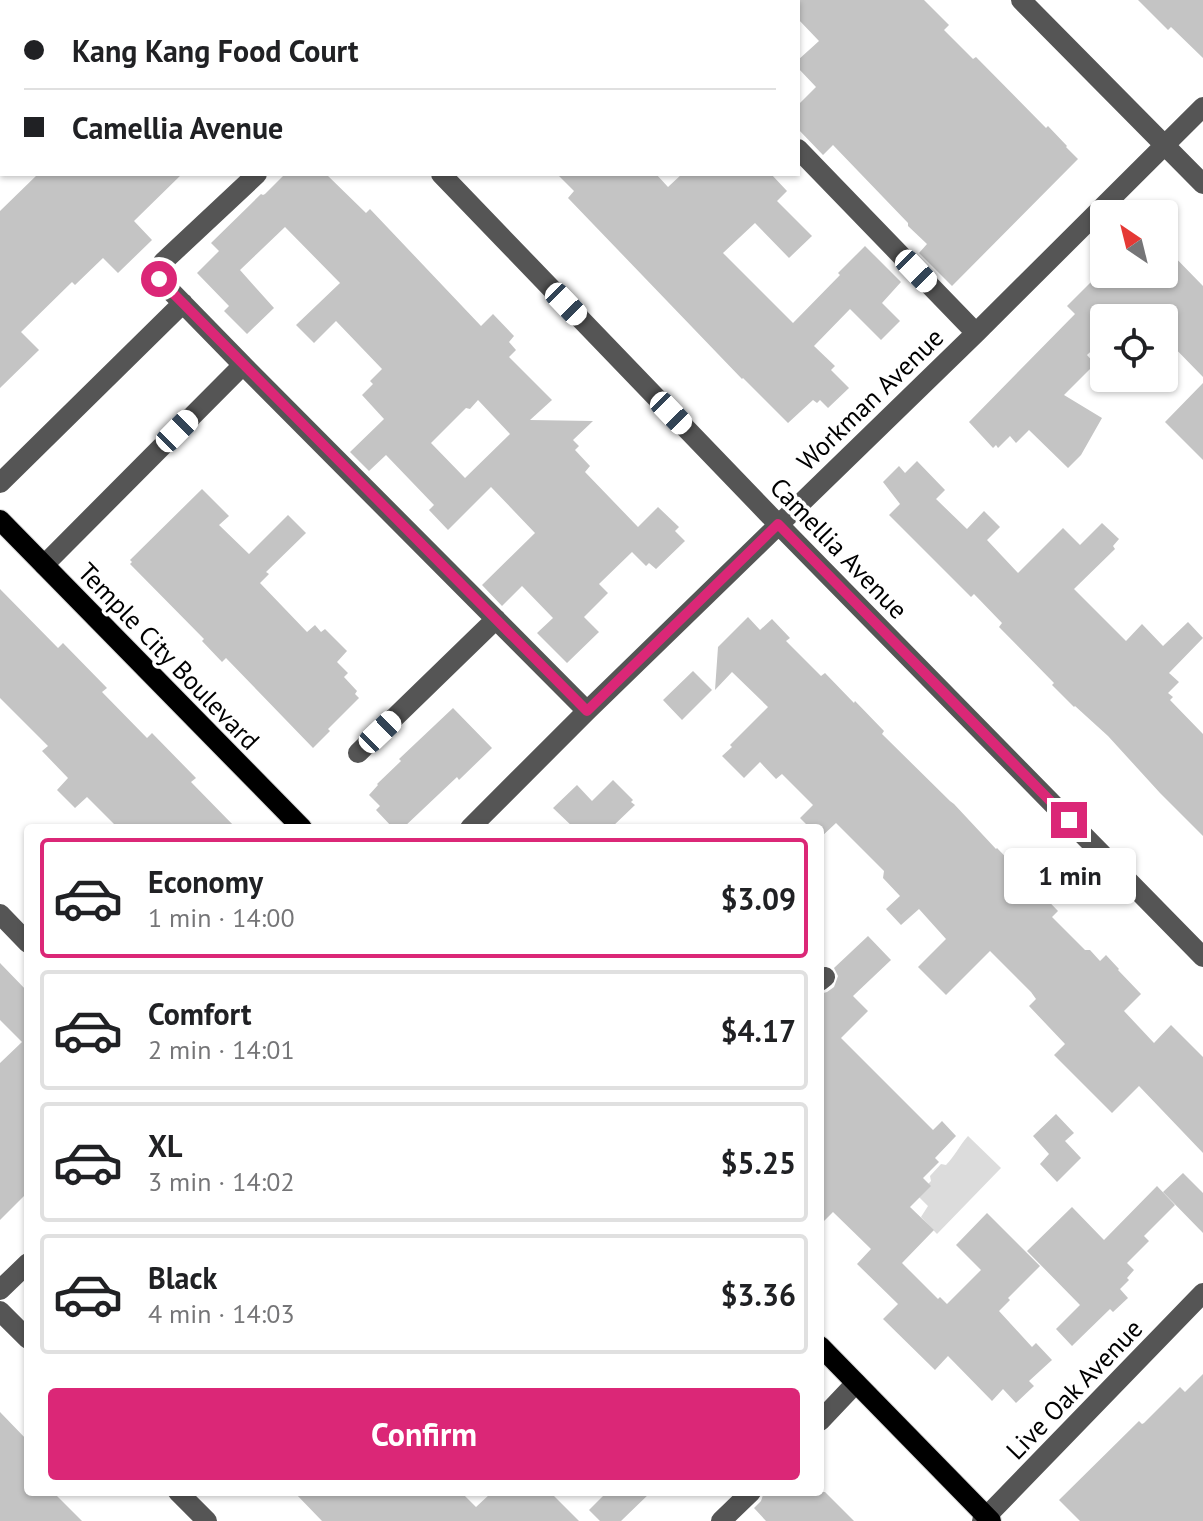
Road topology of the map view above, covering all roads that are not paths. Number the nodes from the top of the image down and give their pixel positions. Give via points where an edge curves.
1 (1021, 0) edge
2 (1203, 107) edge
3 (1164, 145) junction
4 (800, 151) edge
5 (255, 176) edge
6 (443, 176) edge
7 (1203, 184) edge
8 (183, 303) junction
9 (976, 333) junction
10 (243, 365) junction
11 (0, 483) edge
12 (0, 520) edge
13 (778, 524) junction
14 (44, 565) junction
15 (496, 619) junction
16 (587, 711) junction
17 (358, 753) dead end
18 (298, 824) edge
19 (474, 824) edge
20 (0, 914) edge
21 (24, 939) edge
22 (1203, 957) edge
23 (24, 1267) edge
24 (0, 1290) edge
25 (1203, 1293) edge
26 (0, 1311) edge
27 (24, 1335) edge
28 (824, 1350) edge
29 (856, 1383) junction
30 (824, 1417) edge
31 (182, 1496) edge
32 (747, 1496) edge
33 (986, 1519) edge
34 (207, 1521) edge
35 (721, 1521) edge

1 - 3 street
2 - 3 street, Workman Avenue
3 - 7 street
3 - 9 street, Workman Avenue
4 - 9 street
5 - 8 street via 163,262 159,279
6 - 13 street, Camellia Avenue
8 - 10 street
8 - 11 street
9 - 13 street, Workman Avenue
10 - 14 street
10 - 15 street
12 - 14 main road, Temple City Boulevard
13 - 16 street, Workman Avenue
13 - 22 street, Camellia Avenue
14 - 18 main road, Temple City Boulevard
15 - 16 street
15 - 17 street
16 - 19 street, Workman Avenue
20 - 21 street
23 - 24 street
25 - 33 street, Live Oak Avenue
26 - 27 street
28 - 29 main road
29 - 30 street
29 - 33 main road
31 - 34 street
32 - 35 street

